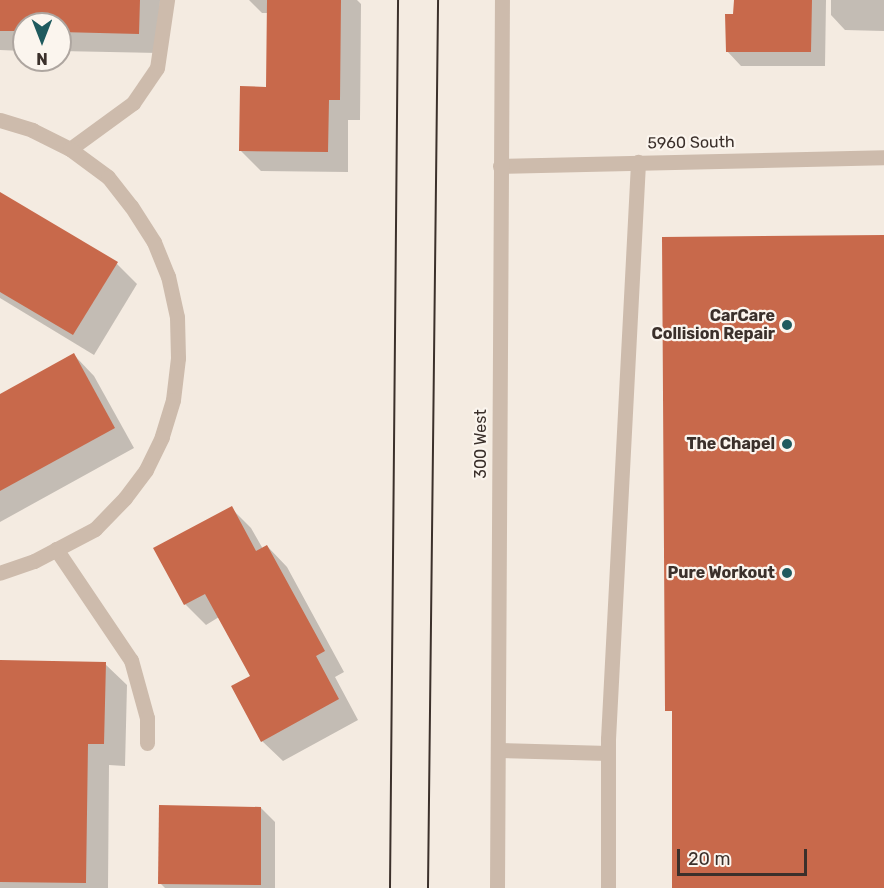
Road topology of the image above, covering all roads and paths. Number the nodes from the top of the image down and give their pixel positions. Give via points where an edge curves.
1 (167, 0) edge
2 (502, 0) edge
3 (0, 120) edge
4 (70, 148) junction
5 (884, 157) edge
6 (638, 162) junction
7 (500, 166) junction
8 (56, 549) junction
9 (0, 573) edge
10 (147, 743) dead end
11 (498, 750) junction
12 (608, 753) junction
13 (497, 888) edge
14 (608, 888) edge

1 - 4 street via 157,68 133,103
2 - 7 street, 300 West
3 - 4 street
4 - 8 street via 108,177 154,242 168,276 177,317 178,358 173,400 162,437 146,470 95,529
5 - 6 street, 5960 South
6 - 7 street, 5960 South
6 - 12 street
7 - 11 street, 300 West
8 - 9 street
8 - 10 street via 132,660 147,718
11 - 12 street
11 - 13 street, 300 West
12 - 14 street

